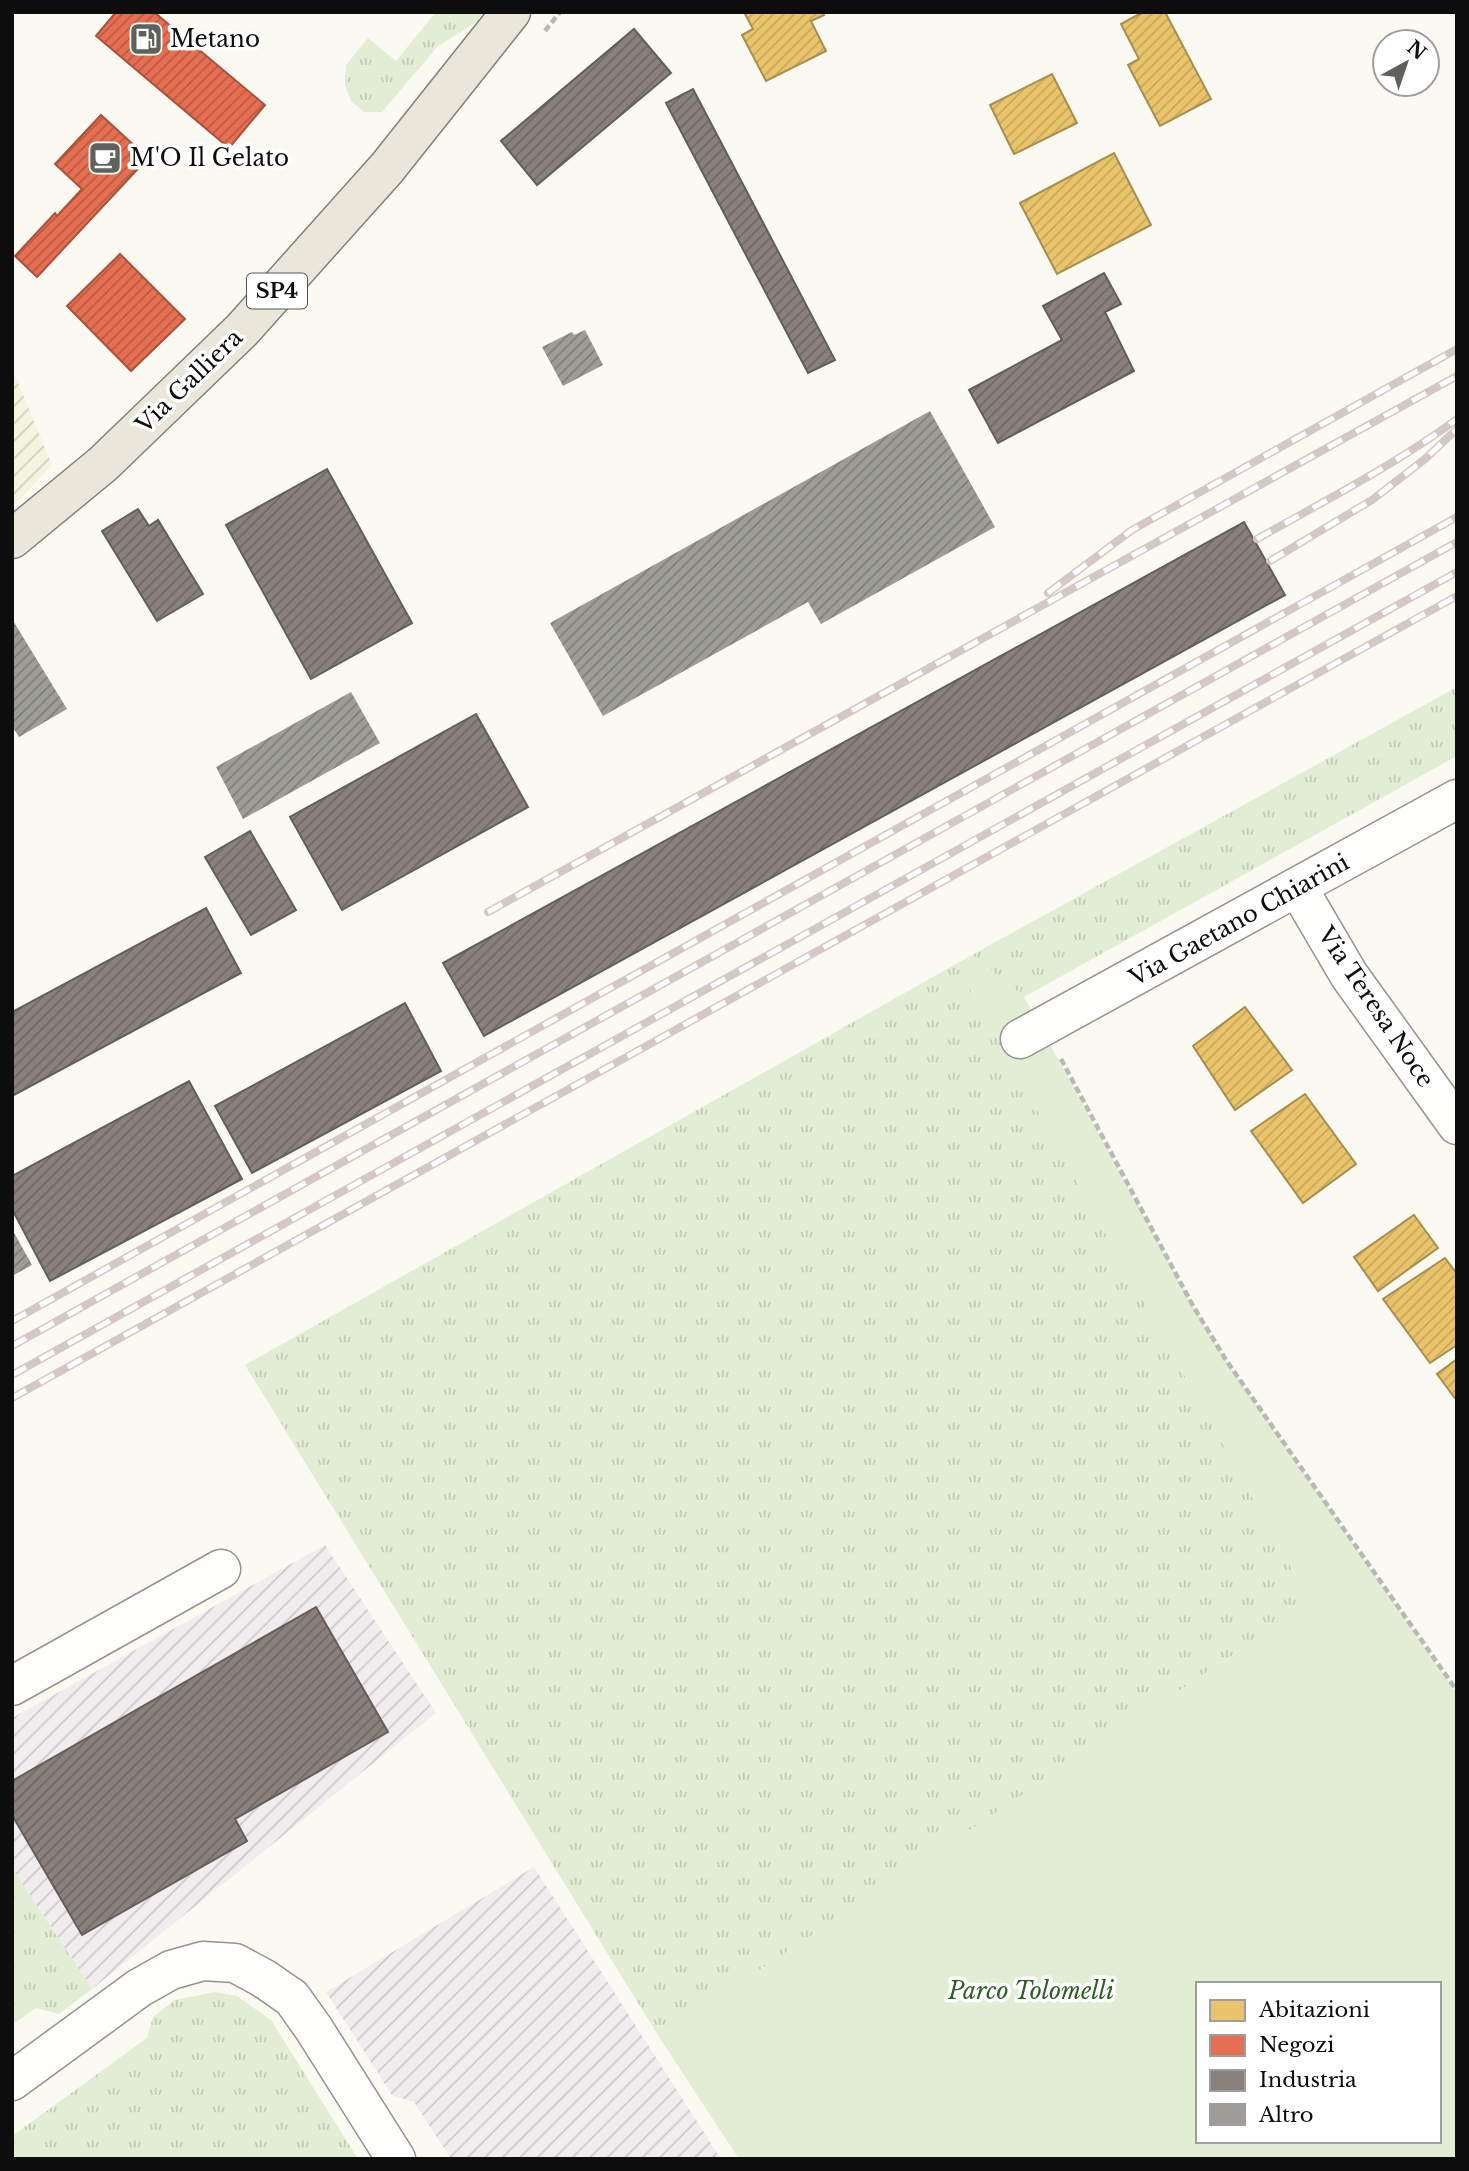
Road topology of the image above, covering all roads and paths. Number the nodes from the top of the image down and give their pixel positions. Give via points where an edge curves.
1 (511, 12) edge
2 (12, 539) edge
3 (1457, 800) edge
4 (1298, 888) junction
5 (1020, 1039) dead end
6 (1057, 1053) dead end
7 (1457, 1125) edge
8 (221, 1569) dead end
9 (12, 1686) edge
10 (1457, 1691) edge
11 (12, 2081) edge
12 (396, 2159) edge

1 - 2 main road, Via Galliera / SP4 via 387,168 242,330 103,464
3 - 4 street, Via Gaetano Chiarini
4 - 5 street, Via Gaetano Chiarini
4 - 7 street, Via Teresa Noce via 1349,975
6 - 10 path via 1226,1360
8 - 9 street
11 - 12 street via 139,1988 171,1970 203,1961 234,1964 292,1998

